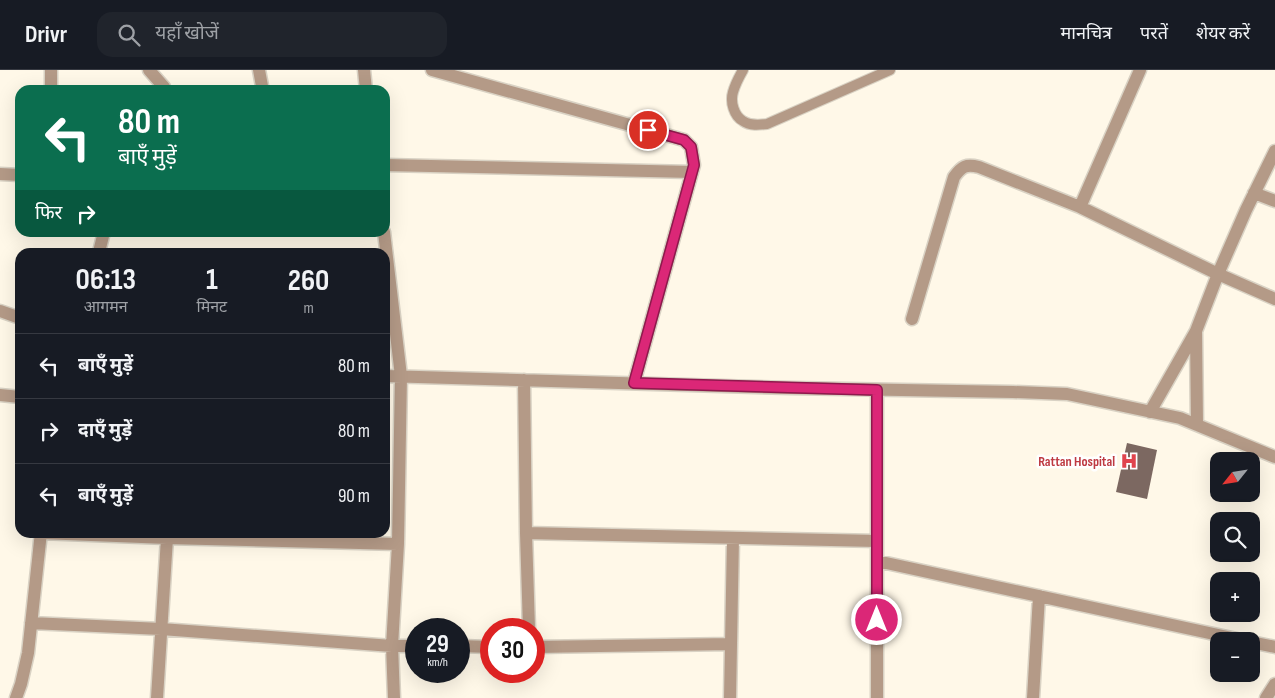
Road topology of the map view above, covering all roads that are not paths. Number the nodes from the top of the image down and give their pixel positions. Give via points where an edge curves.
1 (51, 70) edge
2 (149, 70) edge
3 (259, 70) edge
4 (364, 70) edge
5 (432, 70) edge
6 (743, 70) edge
7 (890, 70) edge
8 (1140, 70) edge
9 (51, 85) edge
10 (162, 85) edge
11 (262, 85) edge
12 (366, 85) edge
13 (1275, 151) edge
14 (390, 165) edge
15 (692, 172) junction
16 (0, 174) edge
17 (15, 175) edge
18 (1254, 192) junction
19 (1275, 201) edge
20 (1080, 207) junction
21 (1218, 274) junction
22 (390, 283) edge
23 (1275, 299) edge
24 (0, 311) edge
25 (15, 316) edge
26 (912, 319) dead end
27 (1196, 331) junction
28 (390, 376) edge
29 (401, 376) junction
30 (524, 380) junction
31 (634, 383) junction
32 (877, 390) junction
33 (0, 395) edge
34 (15, 396) edge
35 (1150, 412) junction
36 (1197, 424) junction
37 (1275, 456) edge
38 (526, 533) junction
39 (40, 538) edge
40 (167, 538) joint
41 (733, 538) junction
42 (877, 540) junction
43 (398, 544) junction
44 (877, 561) junction
45 (1039, 596) junction
46 (529, 618) edge
47 (32, 623) junction
48 (161, 629) junction
49 (1210, 633) edge
50 (731, 644) junction
51 (1260, 644) edge
52 (392, 646) junction
53 (405, 646) edge
54 (545, 647) edge
55 (1275, 648) edge
56 (1275, 684) edge
57 (16, 698) edge
58 (157, 698) edge
59 (394, 698) edge
60 (730, 698) edge
61 (878, 698) edge
62 (1033, 698) edge
63 (1266, 698) edge

1 - 9 street
2 - 10 street
3 - 11 street
4 - 12 street
5 - 15 street via 684,140 691,147
6 - 7 lane via 732,94 732,105 743,121 756,125 767,124
8 - 20 street
13 - 18 street
14 - 15 street
15 - 31 street
16 - 17 street
18 - 19 street
18 - 21 street
20 - 21 street
20 - 26 street via 979,167 969,165 960,169 954,177
21 - 23 street
21 - 27 street
22 - 29 street
24 - 25 street
27 - 35 street
27 - 36 street
28 - 29 street
29 - 30 street
29 - 43 street
30 - 31 street
30 - 38 street
31 - 32 street
32 - 35 street via 1067,394
32 - 42 street
33 - 34 street
35 - 36 street
36 - 37 street
38 - 41 street
38 - 46 street
39 - 47 street
40 - 43 street
40 - 48 street
41 - 42 street
41 - 50 street
42 - 44 street
43 - 52 street
44 - 45 street
44 - 61 street
45 - 49 street
45 - 62 street
47 - 48 street
47 - 57 street
48 - 52 street
48 - 58 street
50 - 54 street
50 - 60 street
51 - 55 street
52 - 53 street
52 - 59 street
56 - 63 street

